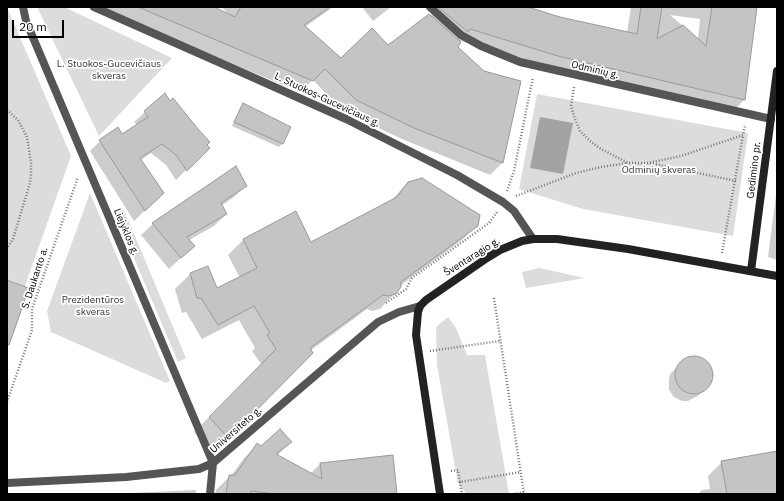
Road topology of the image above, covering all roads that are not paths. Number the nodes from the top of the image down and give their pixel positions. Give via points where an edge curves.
1 (23, 7) edge
2 (94, 7) edge
3 (430, 7) edge
4 (777, 71) edge
5 (771, 119) junction
6 (533, 239) junction
7 (751, 271) junction
8 (777, 276) edge
9 (420, 306) junction
10 (213, 463) junction
11 (7, 483) edge
12 (210, 494) edge
13 (440, 494) edge

1 - 10 street, Liejyklos g. via 26,21
2 - 6 street, L. Stuokos-Gucevičiaus g. via 357,124 457,175 504,202 514,211
3 - 5 street, Odminių g. via 461,34 481,46 520,62
4 - 5 main road, Gedimino pr.
5 - 7 main road, Gedimino pr.
6 - 7 main road, Šventaragio g. via 557,239 600,245
6 - 9 main road, Šventaragio g. via 500,250 435,293
7 - 8 main road, Šventaragio g.
9 - 10 street, Universiteto g. via 378,322
9 - 13 main road via 416,335
10 - 11 street, Universiteto g. via 199,469 126,477
10 - 12 street

